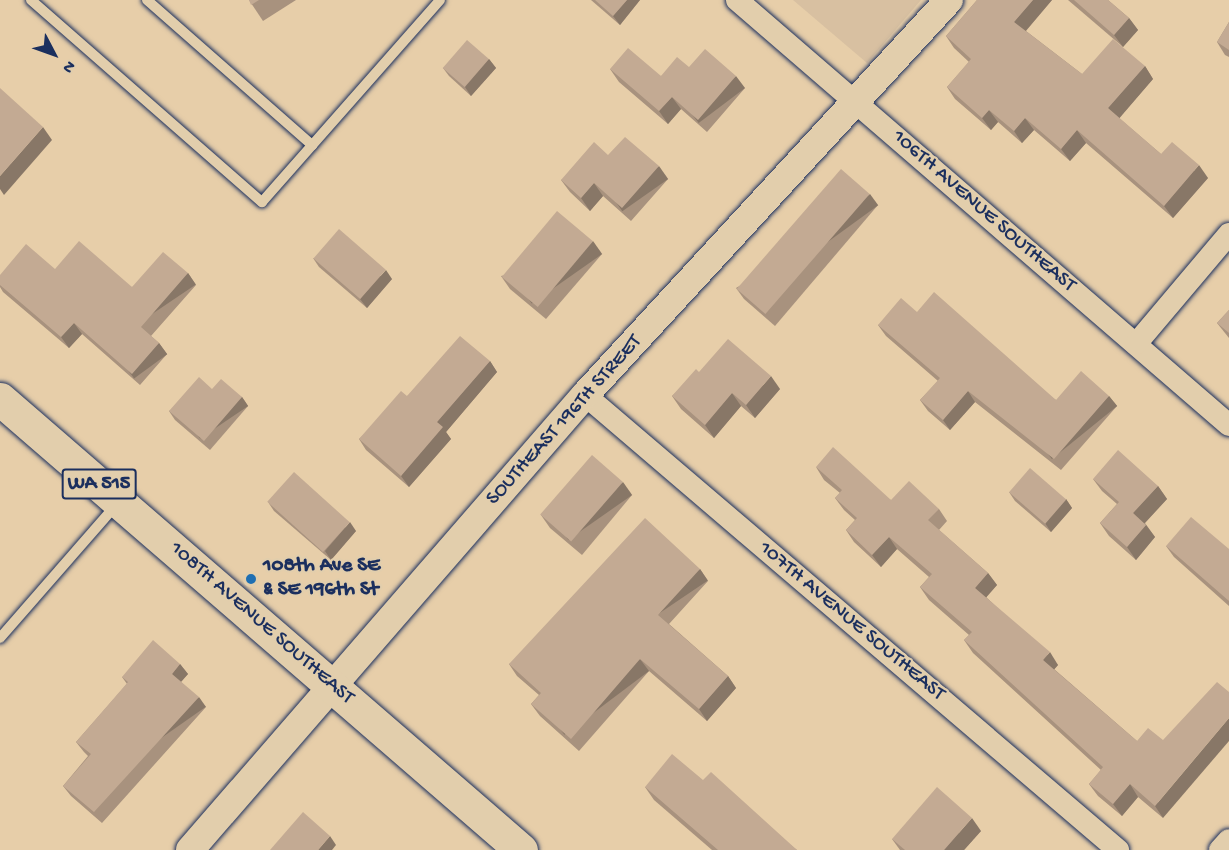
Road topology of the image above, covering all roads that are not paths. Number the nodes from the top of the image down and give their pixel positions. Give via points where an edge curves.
1 (31, 0) edge
2 (147, 0) edge
3 (440, 0) edge
4 (737, 0) edge
5 (949, 0) edge
6 (857, 103) junction
7 (312, 145) junction
8 (1229, 234) edge
9 (1136, 344) junction
10 (585, 395) junction
11 (0, 399) edge
12 (1229, 425) edge
13 (119, 501) junction
14 (0, 638) edge
15 (333, 686) junction
16 (1229, 840) edge
17 (190, 850) edge
18 (520, 850) edge
19 (1118, 850) edge
20 (1220, 850) edge

1 - 7 lane via 262,202
2 - 7 lane
3 - 7 lane
4 - 6 street, 106TH AVENUE SOUTHEAST
5 - 6 street, SOUTHEAST 196TH STREET
6 - 9 street, 106TH AVENUE SOUTHEAST
6 - 10 street, SOUTHEAST 196TH STREET
8 - 9 street
9 - 12 street, 106TH AVENUE SOUTHEAST
10 - 15 street, SOUTHEAST 196TH STREET
10 - 19 street, 107TH AVENUE SOUTHEAST
11 - 13 main road, 108TH AVENUE SOUTHEAST / WA 515
13 - 14 lane
13 - 15 main road, 108TH AVENUE SOUTHEAST / WA 515
15 - 17 street, SOUTHEAST 196TH STREET
15 - 18 main road, 108TH AVENUE SOUTHEAST / WA 515
16 - 20 street

